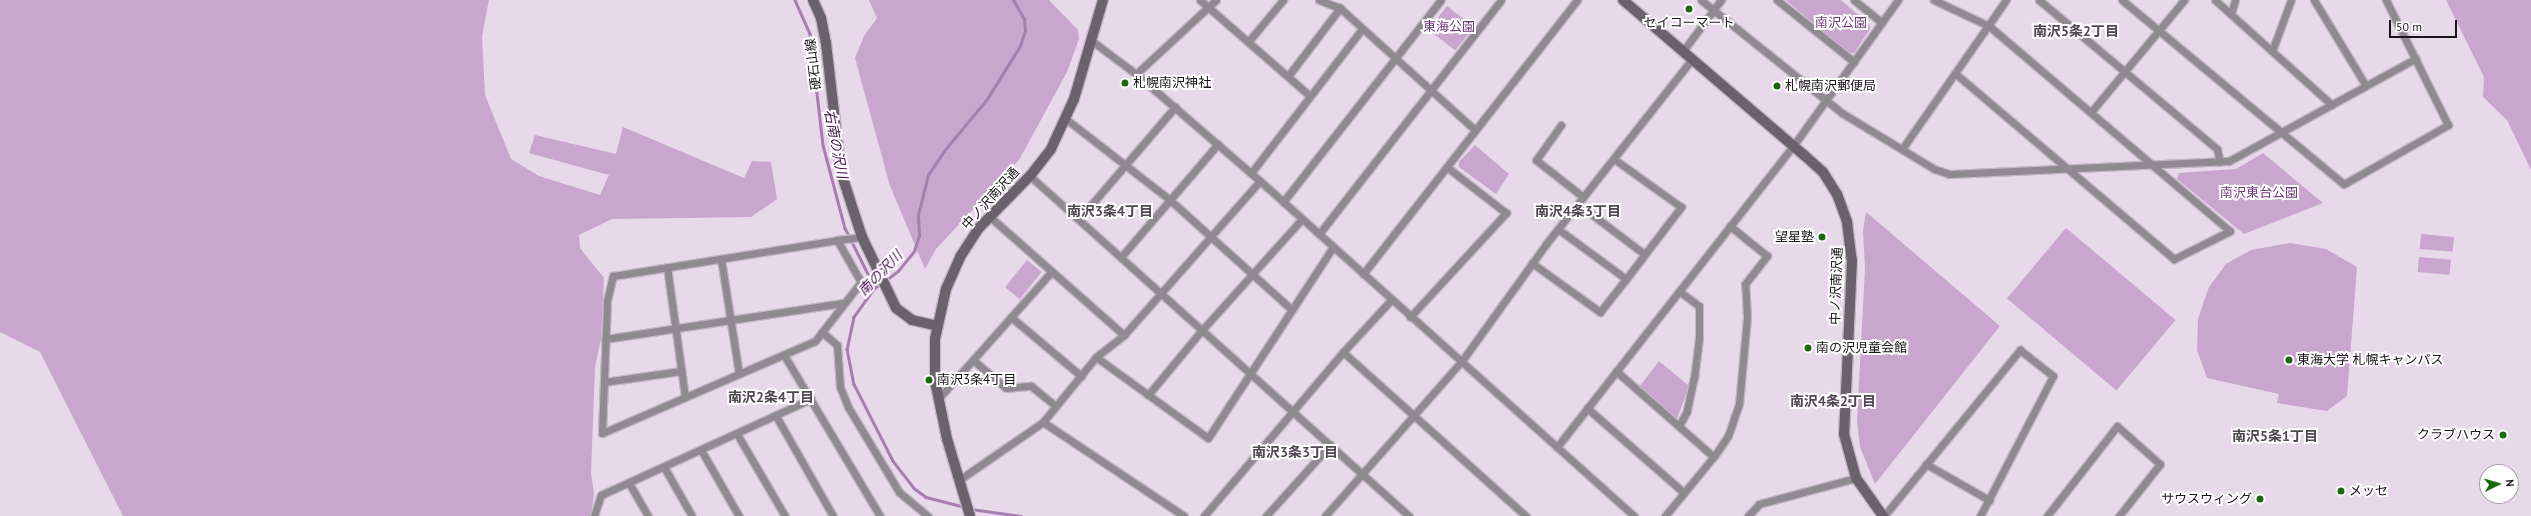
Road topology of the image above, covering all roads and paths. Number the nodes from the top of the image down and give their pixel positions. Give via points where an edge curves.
1 (813, 0) edge
2 (1103, 0) edge
3 (1200, 0) edge
4 (1216, 0) edge
5 (1283, 0) edge
6 (1319, 0) edge
7 (1441, 0) edge
8 (1501, 0) edge
9 (1577, 0) edge
10 (1622, 0) edge
11 (1701, 0) edge
12 (1721, 0) edge
13 (1777, 0) edge
14 (1854, 0) edge
15 (1898, 0) edge
16 (1934, 0) edge
17 (2006, 0) edge
18 (2039, 0) edge
19 (2122, 0) edge
20 (2184, 0) edge
21 (2215, 0) edge
22 (2236, 0) edge
23 (2290, 0) edge
24 (2314, 0) edge
25 (2386, 0) edge
26 (1208, 7) junction
27 (1340, 8) junction
28 (1713, 11) junction
29 (2231, 14) junction
30 (1882, 23) junction
31 (1988, 26) junction
32 (1362, 29) junction
33 (2158, 30) junction
34 (1092, 41) junction
35 (1248, 42) junction
36 (1683, 51) junction
37 (2272, 51) junction
38 (2416, 58) junction
39 (1395, 59) junction
40 (1692, 59) junction
41 (1854, 62) junction
42 (2124, 71) junction
43 (1955, 73) junction
44 (1136, 74) junction
45 (1288, 76) junction
46 (2366, 86) junction
47 (1431, 91) junction
48 (1309, 95) junction
49 (1825, 101) junction
50 (2332, 105) junction
51 (1175, 107) junction
52 (2091, 112) junction
53 (1066, 119) junction
54 (1561, 125) dead end
55 (1476, 130) junction
56 (2280, 134) junction
57 (1218, 144) junction
58 (1793, 146) junction
59 (1902, 150) junction
60 (1614, 159) junction
61 (2220, 162) junction
62 (1126, 164) junction
63 (2154, 166) junction
64 (1446, 167) junction
65 (2065, 169) junction
66 (1251, 173) junction
67 (1030, 176) junction
68 (1260, 181) junction
69 (1583, 197) junction
70 (1170, 200) junction
71 (1283, 202) junction
72 (1578, 204) junction
73 (989, 216) junction
74 (1079, 219) junction
75 (1302, 219) junction
76 (1730, 226) junction
77 (1558, 229) junction
78 (1319, 234) junction
79 (862, 237) junction
80 (1212, 238) junction
81 (837, 240) junction
82 (1333, 248) junction
83 (1644, 254) junction
84 (1121, 257) junction
85 (721, 259) junction
86 (1532, 263) junction
87 (667, 267) junction
88 (1052, 271) junction
89 (1252, 274) junction
90 (1363, 274) junction
91 (1626, 279) junction
92 (1679, 291) junction
93 (1161, 293) junction
94 (1391, 300) junction
95 (844, 303) junction
96 (1292, 310) junction
97 (1012, 316) junction
98 (1410, 317) junction
99 (730, 319) junction
100 (937, 326) junction
101 (675, 328) junction
102 (1202, 330) junction
103 (822, 332) junction
104 (1124, 336) junction
105 (605, 338) junction
106 (1343, 352) junction
107 (784, 355) junction
108 (1096, 357) junction
109 (973, 360) junction
110 (1461, 362) junction
111 (681, 371) junction
112 (1616, 371) junction
113 (1250, 372) junction
114 (739, 374) junction
115 (1081, 376) junction
116 (604, 382) junction
117 (1148, 395) junction
118 (685, 397) junction
119 (811, 399) junction
120 (938, 399) junction
121 (1056, 406) junction
122 (1587, 408) junction
123 (1293, 411) junction
124 (776, 416) junction
125 (1414, 416) junction
126 (1042, 422) junction
127 (1679, 426) junction
128 (737, 434) junction
129 (1330, 445) junction
130 (1557, 447) junction
131 (701, 450) junction
132 (1714, 457) junction
133 (1926, 464) junction
134 (664, 467) junction
135 (1363, 474) junction
136 (1856, 478) junction
137 (959, 480) junction
138 (629, 483) junction
139 (1684, 494) junction
140 (1989, 500) junction
141 (594, 516) edge
142 (648, 516) edge
143 (692, 516) edge
144 (739, 516) edge
145 (785, 516) edge
146 (833, 516) edge
147 (880, 516) edge
148 (928, 516) edge
149 (970, 516) edge
150 (1184, 516) edge
151 (1204, 516) edge
152 (1266, 516) edge
153 (1325, 516) edge
154 (1409, 516) edge
155 (1526, 516) edge
156 (1634, 516) edge
157 (1665, 516) edge
158 (1748, 516) edge
159 (1883, 516) edge
160 (1980, 516) edge
161 (2048, 516) edge
162 (2119, 516) edge

1 - 79 street, 硬石山線 via 821,18 826,43 841,172
2 - 34 street, 中ノ沢南沢通
3 - 26 street
4 - 26 street
5 - 35 street
6 - 27 street
7 - 39 street
8 - 47 street
9 - 55 street
10 - 36 street, 中ノ沢南沢通
11 - 28 street
12 - 28 street
13 - 41 street
14 - 30 street
15 - 30 street
16 - 31 street
17 - 31 street
18 - 42 street
19 - 33 street
20 - 33 street
21 - 29 street
22 - 29 street
23 - 37 street
24 - 46 street
25 - 38 street
26 - 35 street
26 - 44 street
27 - 32 street
27 - 45 street
28 - 36 street
28 - 49 street
29 - 37 street
30 - 41 street
31 - 43 street
31 - 52 street
32 - 39 street
32 - 48 street
33 - 42 street
33 - 56 street
34 - 44 street
34 - 53 street, 中ノ沢南沢通
35 - 45 street
36 - 40 street, 中ノ沢南沢通
37 - 50 street
38 - 46 street
38 - 56 street via 2448,125 2344,184
39 - 47 street
39 - 71 street
40 - 58 street, 中ノ沢南沢通
40 - 60 street
41 - 49 street
42 - 52 street
42 - 61 street via 2217,149
43 - 59 street
43 - 65 street
44 - 51 street
45 - 48 street
46 - 50 street
47 - 55 street
47 - 78 street
48 - 66 street
49 - 58 street
49 - 59 street
50 - 56 street
51 - 57 street
51 - 62 street
52 - 63 street
53 - 62 street
53 - 67 street, 中ノ沢南沢通 via 1051,149
54 - 69 street via 1536,160
55 - 64 street
56 - 61 street via 2235,159
57 - 66 street
57 - 70 street
58 - 76 street
58 - 136 street, 中ノ沢南沢通 via 1823,172 1838,194 1850,233 1852,272 1844,423 1847,452
59 - 65 street via 1934,169 1949,174
60 - 69 street
60 - 83 street via 1680,207
61 - 63 street
62 - 70 street
62 - 74 street
63 - 65 street
63 - 65 street via 2230,231 2174,259
64 - 90 street
64 - 98 street via 1506,212
66 - 68 street
67 - 73 street, 中ノ沢南沢通
67 - 74 street
68 - 71 street
68 - 80 street
69 - 72 street
70 - 80 street
70 - 84 street
71 - 75 street
72 - 77 street
72 - 83 street
73 - 88 street
73 - 100 street, 中ノ沢南沢通 via 960,257 946,289
74 - 84 street
75 - 78 street
75 - 89 street
76 - 92 street
76 - 132 street via 1767,256 1745,284 1747,317 1739,404 1728,436
77 - 86 street
77 - 91 street
78 - 82 street
79 - 81 street
79 - 100 street, 硬石山線 via 888,293 903,316
80 - 89 street
80 - 93 street
81 - 85 street
81 - 95 street via 861,282
82 - 90 street
82 - 96 street
83 - 91 street
84 - 93 street
85 - 87 street
85 - 99 street
86 - 91 street via 1600,312
86 - 110 street
87 - 101 street
87 - 105 street via 613,276 607,301
88 - 97 street
88 - 104 street
89 - 96 street
89 - 102 street
90 - 94 street
92 - 112 street
92 - 127 street via 1699,306 1699,338 1694,377 1687,411
93 - 102 street
93 - 104 street
94 - 98 street
94 - 106 street
95 - 99 street
95 - 103 street
96 - 113 street
97 - 109 street
97 - 115 street
98 - 110 street
99 - 101 street
99 - 114 street
100 - 120 street, 中ノ沢南沢通 via 934,381
101 - 105 street
101 - 111 street
102 - 113 street
102 - 117 street
103 - 107 street via 815,341
103 - 148 street via 837,345 840,387 848,407 899,492
104 - 108 street
105 - 116 street
106 - 123 street
106 - 125 street
107 - 114 street
107 - 119 street
108 - 115 street
108 - 117 street
109 - 120 street
109 - 121 street via 1006,388 1031,386
110 - 125 street
110 - 130 street
111 - 116 street
111 - 118 street
112 - 122 street
112 - 127 street
113 - 117 street via 1208,438
113 - 123 street
114 - 118 street
115 - 121 street
116 - 118 street via 602,433
119 - 124 street
119 - 147 street
120 - 137 street, 中ノ沢南沢通
121 - 126 street
122 - 130 street
122 - 139 street
123 - 129 street
123 - 151 street
124 - 128 street
124 - 146 street
125 - 135 street
125 - 155 street
126 - 137 street
126 - 150 street
127 - 132 street
128 - 131 street
128 - 145 street
129 - 135 street
129 - 152 street
130 - 156 street
131 - 134 street
131 - 144 street
132 - 139 street
133 - 140 street
133 - 140 street via 2020,350 2054,376
133 - 159 street
134 - 138 street
134 - 143 street
135 - 153 street
135 - 154 street
136 - 158 street via 1759,504
136 - 159 street, 中ノ沢南沢通
137 - 149 street, 中ノ沢南沢通
138 - 141 street via 601,495
138 - 142 street
139 - 157 street
140 - 160 street
161 - 162 street via 2117,426 2160,464

